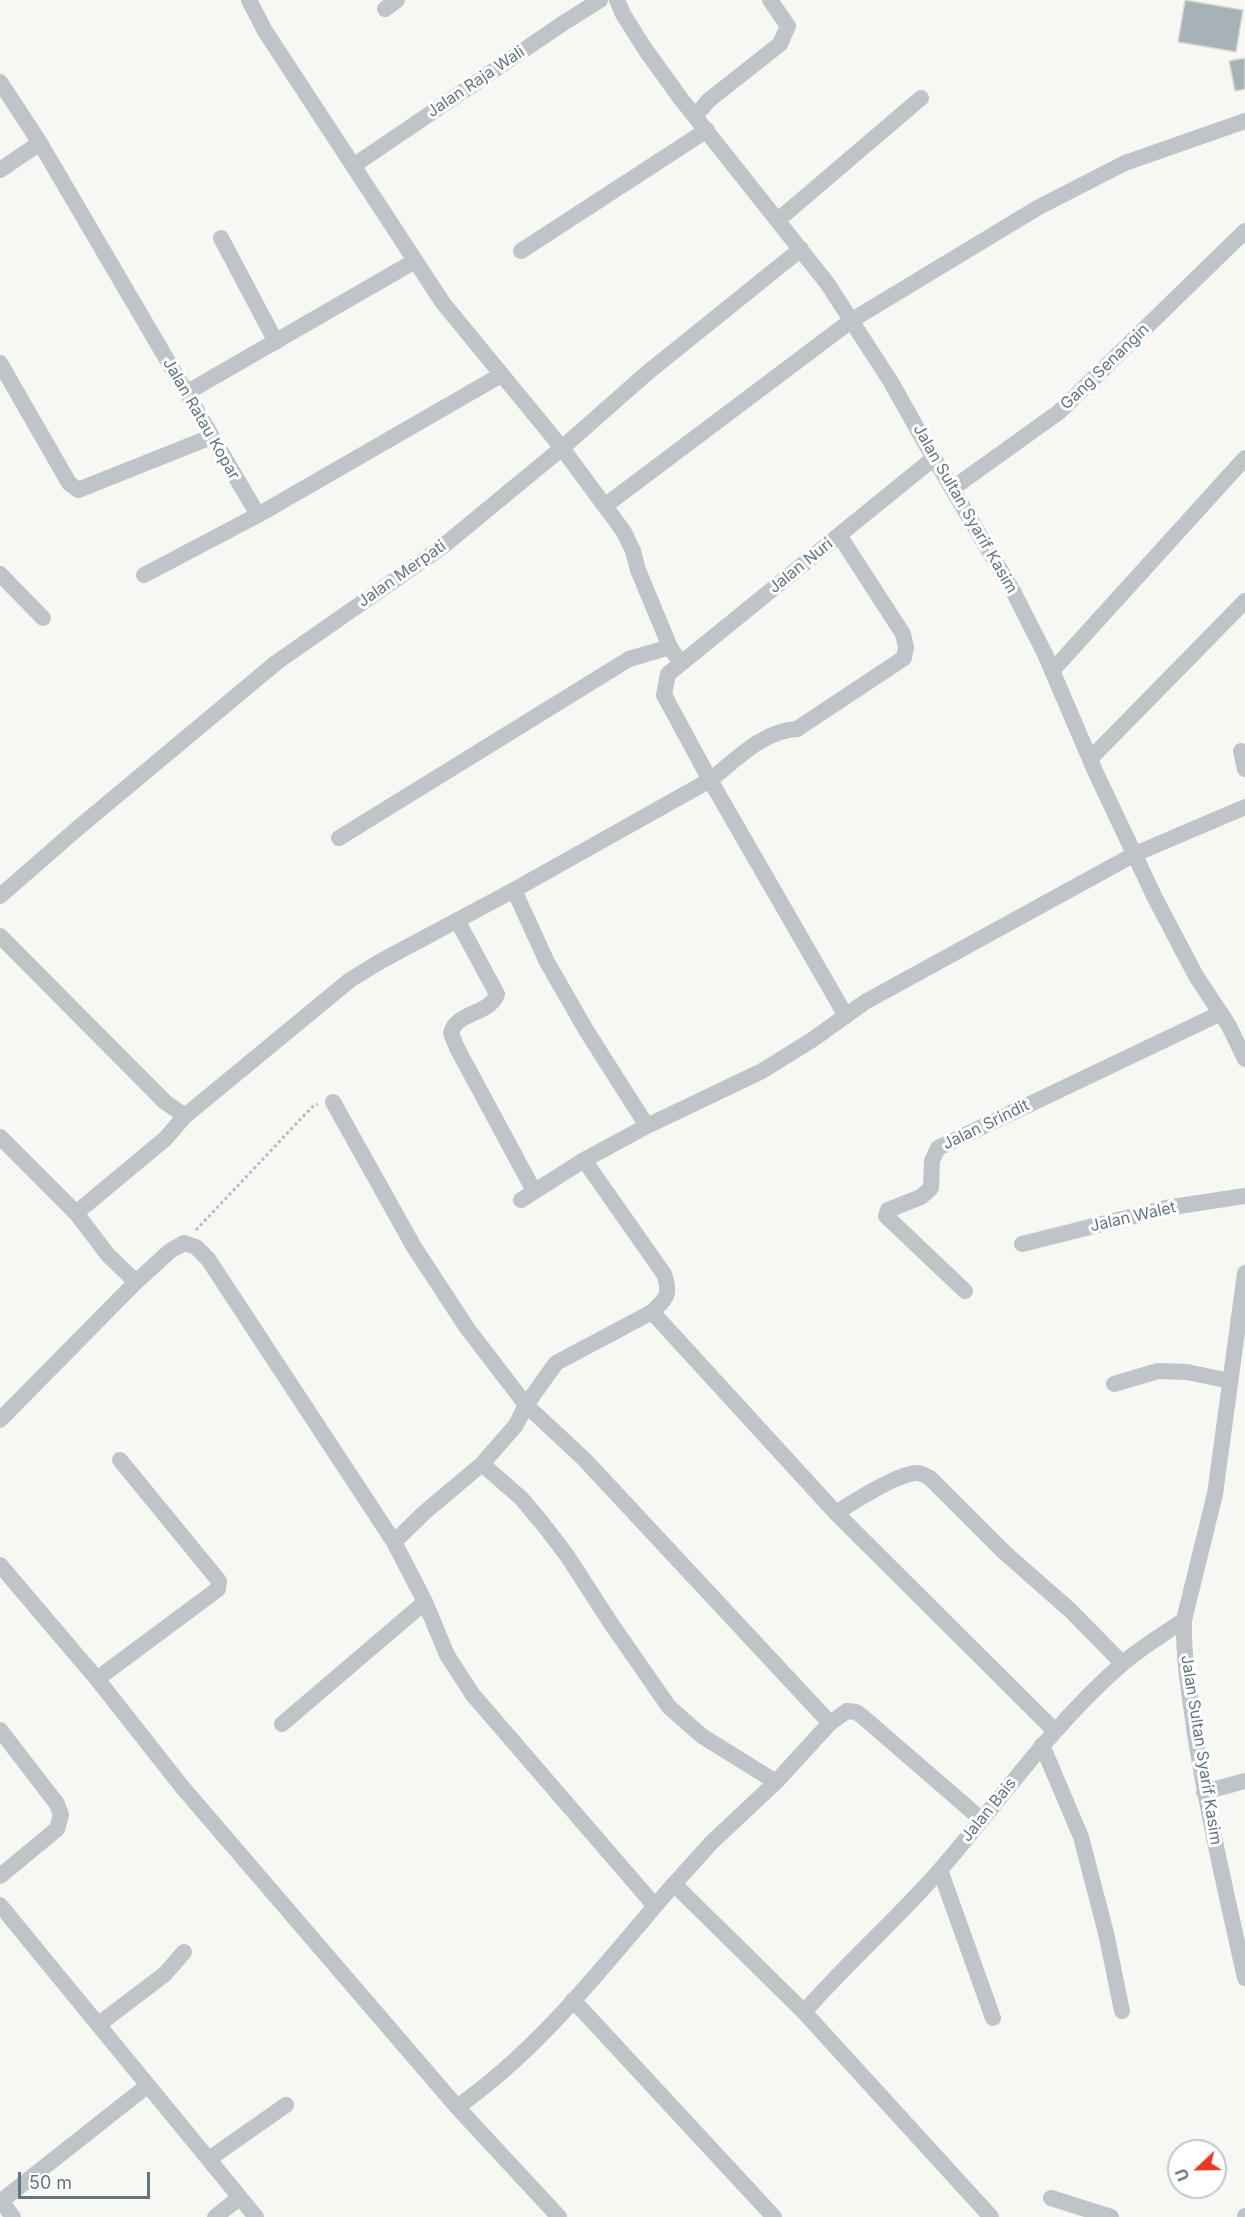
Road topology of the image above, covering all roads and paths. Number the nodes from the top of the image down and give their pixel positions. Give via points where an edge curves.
1 (249, 0) edge
2 (600, 0) edge
3 (617, 0) edge
4 (770, 0) edge
5 (0, 82) edge
6 (921, 98) dead end
7 (695, 116) junction
8 (1245, 121) edge
9 (706, 130) junction
10 (40, 143) junction
11 (353, 166) junction
12 (0, 170) edge
13 (778, 220) junction
14 (1245, 231) edge
15 (221, 238) dead end
16 (801, 249) junction
17 (521, 251) dead end
18 (415, 261) junction
19 (852, 320) junction
20 (276, 342) junction
21 (0, 363) edge
22 (501, 375) junction
23 (186, 393) junction
24 (211, 437) junction
25 (562, 448) junction
26 (934, 458) junction
27 (1245, 458) edge
28 (953, 488) junction
29 (606, 505) junction
30 (258, 515) junction
31 (839, 535) junction
32 (0, 574) edge
33 (144, 574) dead end
34 (1245, 601) edge
35 (44, 618) dead end
36 (670, 647) junction
37 (674, 669) junction
38 (1052, 671) junction
39 (1241, 751) dead end
40 (1090, 759) junction
41 (1245, 769) edge
42 (710, 780) junction
43 (1245, 807) edge
44 (339, 838) dead end
45 (1136, 854) junction
46 (514, 890) junction
47 (0, 896) edge
48 (457, 920) junction
49 (0, 936) edge
50 (1221, 1014) junction
51 (846, 1016) junction
52 (1245, 1059) edge
53 (333, 1102) joint
54 (185, 1116) junction
55 (646, 1126) junction
56 (0, 1137) edge
57 (584, 1160) junction
58 (1245, 1196) edge
59 (76, 1213) junction
60 (184, 1243) junction
61 (1022, 1244) dead end
62 (1245, 1273) edge
63 (136, 1282) junction
64 (965, 1291) dead end
65 (652, 1312) junction
66 (1240, 1354) edge
67 (1230, 1382) junction
68 (1114, 1384) dead end
69 (526, 1405) junction
70 (0, 1420) edge
71 (120, 1460) dead end
72 (482, 1464) junction
73 (836, 1513) junction
74 (394, 1542) junction
75 (0, 1565) edge
76 (425, 1602) junction
77 (1184, 1620) junction
78 (1122, 1664) junction
79 (97, 1679) junction
80 (830, 1723) junction
81 (282, 1724) dead end
82 (0, 1730) edge
83 (1054, 1731) junction
84 (1042, 1745) junction
85 (1245, 1781) edge
86 (776, 1782) junction
87 (1204, 1792) junction
88 (982, 1820) junction
89 (940, 1870) junction
90 (0, 1876) edge
91 (674, 1884) junction
92 (0, 1905) edge
93 (655, 1906) junction
94 (184, 1952) dead end
95 (1245, 1977) edge
96 (573, 2000) junction
97 (1122, 2011) dead end
98 (804, 2012) junction
99 (993, 2018) dead end
100 (99, 2024) junction
101 (147, 2086) junction
102 (286, 2105) dead end
103 (457, 2107) junction
104 (209, 2159) junction
105 (239, 2198) junction
106 (1051, 2198) dead end
107 (0, 2201) edge
108 (13, 2217) edge
109 (215, 2217) edge
110 (256, 2217) edge
111 (559, 2217) edge
112 (774, 2217) edge
113 (991, 2217) edge
114 (1111, 2217) edge

1 - 11 street
2 - 11 street, Jalan Raja Wali
3 - 7 street, Jalan Sultan Syarif Kasim via 645,49
4 - 7 street via 788,26 780,44 709,100
5 - 10 street, Jalan Ratau Kopar
6 - 13 street
7 - 9 street, Jalan Sultan Syarif Kasim
8 - 19 street via 1125,163 1039,207
9 - 13 street, Jalan Sultan Syarif Kasim
9 - 17 street
10 - 12 street
10 - 23 street, Jalan Ratau Kopar
11 - 18 street
13 - 16 street, Jalan Sultan Syarif Kasim
14 - 28 street, Gang Senangin via 1059,412
15 - 20 street
16 - 19 street, Jalan Sultan Syarif Kasim
16 - 25 street, Jalan Merpati via 647,373
18 - 20 street
18 - 22 street
19 - 26 street, Jalan Sultan Syarif Kasim
19 - 29 street
20 - 23 street
21 - 24 street via 69,483 78,490
22 - 25 street
22 - 30 street
23 - 24 street, Jalan Ratau Kopar
24 - 30 street, Jalan Ratau Kopar
25 - 29 street
25 - 47 street, Jalan Merpati via 442,548 277,662
26 - 28 street, Jalan Sultan Syarif Kasim
26 - 31 street, Jalan Nuri
27 - 38 street
28 - 38 street, Jalan Sultan Syarif Kasim via 1014,592
29 - 36 street via 633,551
30 - 33 street
31 - 37 street, Jalan Nuri
31 - 42 street via 903,634 904,658 797,729 765,737
32 - 35 street
34 - 40 street
36 - 37 street
36 - 44 street via 629,660
37 - 42 street via 664,695
38 - 40 street, Jalan Sultan Syarif Kasim
39 - 41 street
40 - 45 street, Jalan Sultan Syarif Kasim
42 - 46 street
42 - 51 street
43 - 45 street
45 - 50 street, Jalan Sultan Syarif Kasim via 1196,976
45 - 51 street
46 - 48 street
46 - 55 street via 547,962
48 - 54 street via 350,980
48 - 57 street via 497,994 492,1002 456,1023 452,1033 527,1196
49 - 54 street via 165,1102
50 - 52 street, Jalan Sultan Syarif Kasim
50 - 64 street, Jalan Srindit via 938,1148 932,1161 931,1188 921,1197 888,1210 886,1216
51 - 55 street via 762,1071
53 - 60 path via 326,1100 312,1107
53 - 69 street via 414,1247 467,1328
54 - 59 street via 165,1139
55 - 57 street
56 - 59 street
57 - 65 street via 664,1274 668,1294
58 - 61 street, Jalan Walet via 1166,1208
59 - 63 street via 108,1255
60 - 63 street
60 - 74 street via 196,1247 208,1259
62 - 66 street, Jalan Sultan Syarif Kasim
63 - 70 street
65 - 69 street via 556,1364
65 - 73 street
66 - 67 street, Jalan Sultan Syarif Kasim
67 - 68 street via 1187,1372 1158,1371
67 - 77 street, Jalan Sultan Syarif Kasim via 1215,1494
69 - 72 street via 516,1425
69 - 80 street via 584,1459
71 - 79 street via 220,1586
72 - 74 street
72 - 86 street via 543,1524 669,1707 702,1736
73 - 78 street via 907,1474 923,1474 1071,1611
73 - 83 street
74 - 76 street
75 - 79 street
76 - 81 street
76 - 93 street via 447,1656 473,1695
77 - 78 street, Jalan Bais
77 - 87 street, Jalan Sultan Syarif Kasim via 1184,1655
78 - 83 street, Jalan Bais
79 - 103 street via 183,1788
80 - 86 street
80 - 88 street via 847,1712 856,1712
82 - 90 street via 62,1815 57,1829
83 - 84 street, Jalan Bais
84 - 88 street, Jalan Bais
84 - 97 street via 1081,1837
85 - 87 street
86 - 91 street
87 - 95 street, Jalan Sultan Syarif Kasim
88 - 89 street, Jalan Bais
89 - 98 street, Jalan Bais
89 - 99 street
91 - 93 street
91 - 98 street
92 - 100 street
93 - 96 street
94 - 100 street via 165,1974
96 - 103 street via 500,2074
96 - 112 street
98 - 113 street
100 - 101 street
101 - 104 street
101 - 107 street
102 - 104 street
103 - 111 street
104 - 105 street
105 - 109 street
105 - 110 street
106 - 114 street
107 - 108 street

